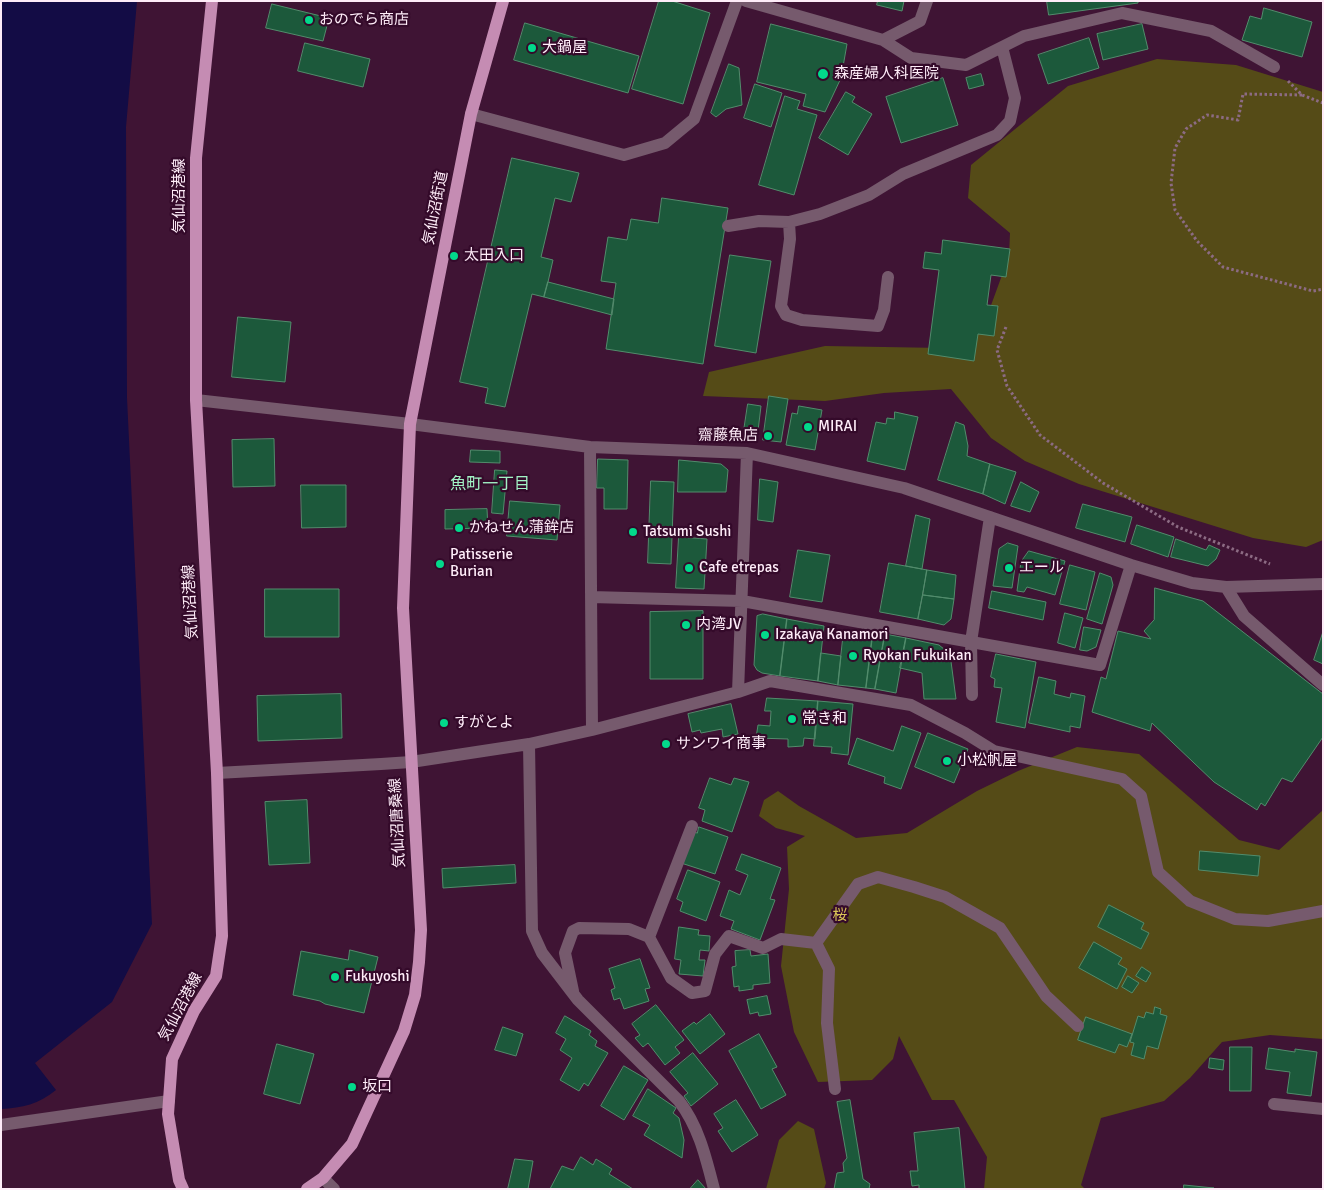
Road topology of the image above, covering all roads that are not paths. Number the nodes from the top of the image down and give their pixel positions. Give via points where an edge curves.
1 (212, 1) edge
2 (503, 1) edge
3 (737, 1) edge
4 (746, 1) edge
5 (927, 1) edge
6 (883, 40) junction
7 (1002, 47) junction
8 (1274, 67) road end
9 (471, 114) junction
10 (789, 222) junction
11 (728, 226) dead end
12 (888, 276) dead end
13 (196, 400) junction
14 (410, 424) junction
15 (590, 446) junction
16 (747, 453) junction
17 (990, 517) junction
18 (1131, 565) junction
19 (1323, 584) edge
20 (1226, 587) junction
21 (591, 596) junction
22 (742, 601) junction
23 (971, 642) junction
24 (1323, 685) edge
25 (738, 692) junction
26 (972, 695) dead end
27 (592, 730) junction
28 (529, 744) junction
29 (411, 762) junction
30 (217, 773) junction
31 (692, 826) dead end
32 (1323, 911) edge
33 (648, 936) junction
34 (816, 943) junction
35 (573, 995) junction
36 (1078, 1026) dead end
37 (835, 1088) dead end
38 (169, 1101) junction
39 (1274, 1104) dead end
40 (1323, 1110) edge
41 (1, 1125) edge
42 (322, 1178) junction
43 (183, 1189) edge
44 (307, 1189) edge
45 (334, 1189) edge
46 (714, 1189) edge

1 - 13 main road, 気仙沼港線 via 196,158
2 - 9 main road, 気仙沼街道
3 - 9 street via 694,119 665,143 624,156
4 - 6 street
5 - 6 street via 920,21
6 - 7 street via 911,58 966,65
7 - 8 street via 1024,36 1122,13 1211,31
7 - 10 street via 1015,98 1010,121 997,135 903,174 869,196
9 - 14 main road, 気仙沼街道
10 - 11 street via 759,220
10 - 12 street via 790,239 781,306 786,315 802,320 878,326 884,310
13 - 14 street
13 - 30 main road, 気仙沼港線
14 - 15 street
14 - 29 main road, 気仙沼唐桑線 via 403,608
15 - 16 street
15 - 21 street
16 - 17 street via 904,488
16 - 22 street
17 - 18 street
17 - 23 street
18 - 20 street via 1192,583
18 - 23 street via 1100,665
19 - 20 street
20 - 24 street via 1244,616
21 - 22 street
21 - 27 street
22 - 23 street
22 - 25 street
23 - 26 street
25 - 27 street
25 - 32 street via 770,680 911,704 994,751 1122,779 1141,796 1158,872 1190,901 1235,919 1268,921
27 - 28 street
28 - 29 street
28 - 35 street via 532,931 542,953
29 - 30 street
29 - 42 main road, 気仙沼唐桑線 via 421,930 415,995 404,1031 352,1144
30 - 38 main road, 気仙沼港線 via 222,936 216,976 194,1011 172,1058
31 - 33 street
33 - 34 street via 671,978 692,993 705,991 715,954 729,936 763,948 781,939
33 - 35 street via 629,929 579,928 573,931 565,952
34 - 36 street via 858,884 878,878 914,887 945,897 1000,928 1046,996
34 - 37 street via 829,970 827,1023
35 - 46 street via 685,1108 702,1145
38 - 41 street
38 - 43 main road, 気仙沼港線 via 168,1114
39 - 40 street
42 - 44 main road, 気仙沼唐桑線
42 - 45 street

